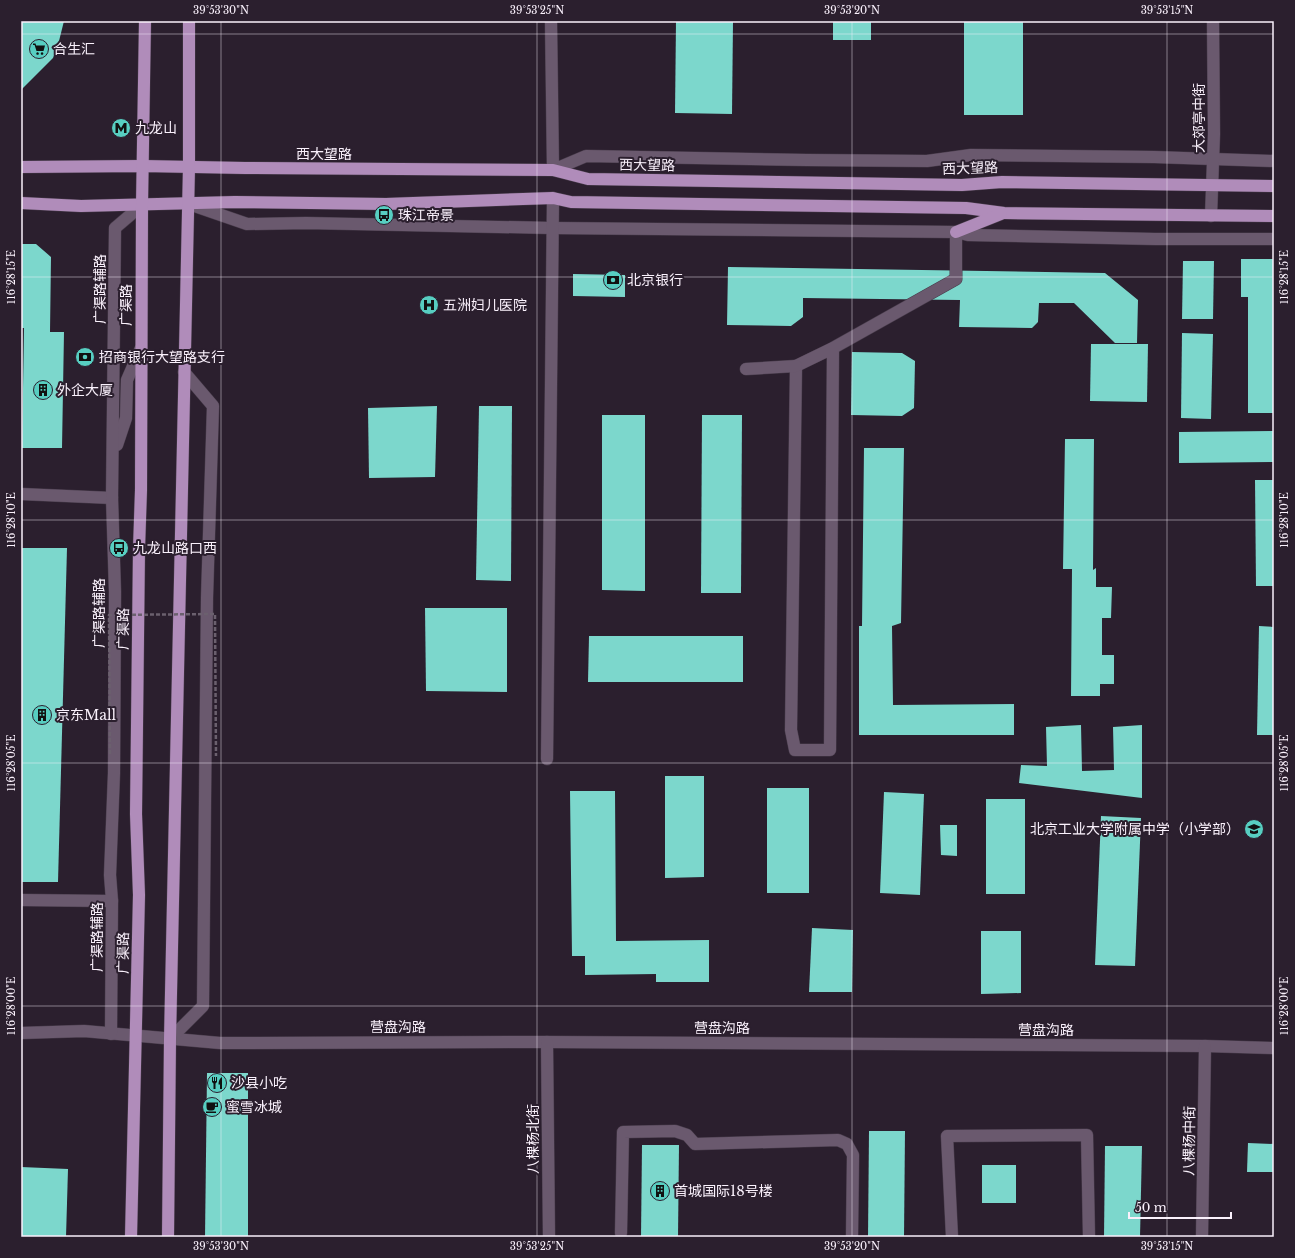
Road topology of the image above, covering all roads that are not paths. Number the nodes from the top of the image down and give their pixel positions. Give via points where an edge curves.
1 (145, 21) edge
2 (189, 21) edge
3 (551, 21) edge
4 (1213, 21) edge
5 (1214, 160) junction
6 (1274, 161) edge
7 (143, 166) junction
8 (21, 167) edge
9 (189, 167) junction
10 (553, 170) junction
11 (1213, 185) junction
12 (1274, 186) edge
13 (553, 198) junction
14 (21, 203) edge
15 (188, 203) junction
16 (142, 205) junction
17 (1004, 213) junction
18 (1211, 216) junction
19 (1274, 216) edge
20 (552, 228) junction
21 (956, 232) junction
22 (1274, 238) edge
23 (141, 348) junction
24 (832, 348) junction
25 (796, 366) junction
26 (746, 369) dead end
27 (184, 372) junction
28 (114, 456) junction
29 (21, 494) edge
30 (112, 498) junction
31 (547, 759) dead end
32 (21, 900) edge
33 (112, 901) junction
34 (21, 1032) edge
35 (111, 1034) junction
36 (135, 1035) junction
37 (170, 1039) junction
38 (547, 1042) junction
39 (1205, 1046) junction
40 (1274, 1048) edge
41 (621, 1233) dead end
42 (131, 1237) edge
43 (168, 1237) edge
44 (549, 1237) edge
45 (852, 1237) edge
46 (952, 1237) edge
47 (1089, 1237) edge
48 (1202, 1237) edge

1 - 7 main road, 广渠路
2 - 9 main road
3 - 10 street
4 - 5 street, 大郊亭中街
5 - 6 street
5 - 10 street via 972,155 926,161 586,156
5 - 11 street, 大郊亭中街
7 - 8 main road, 西大望路
7 - 9 main road, 西大望路
7 - 16 main road, 广渠路
9 - 10 main road, 西大望路
9 - 15 main road
10 - 11 main road, 西大望路 via 588,179 962,185 1002,182
11 - 12 main road, 西大望路
11 - 18 street, 大郊亭中街
13 - 15 main road via 386,204
13 - 17 main road via 571,202 966,208
13 - 20 street
14 - 16 main road via 81,206
15 - 16 main road
15 - 20 street via 247,224
15 - 27 main road
16 - 23 main road, 广渠路
16 - 28 street, 广渠路辅路 via 115,228
17 - 18 main road
17 - 21 main road
18 - 19 main road
20 - 21 street
20 - 31 street
21 - 22 street via 968,235 1155,239
21 - 24 street via 956,279
23 - 28 street via 127,380 126,418
23 - 36 main road, 广渠路 via 136,814 139,895
24 - 25 street
24 - 25 street via 830,750 795,750 791,730
25 - 26 street
27 - 37 main road
27 - 37 street via 213,406 207,598 203,1006
28 - 30 street, 广渠路辅路
29 - 30 street
30 - 33 street, 广渠路辅路 via 115,592 114,773 110,875
32 - 33 street
33 - 35 street, 广渠路辅路
34 - 35 street, 营盘沟路 via 84,1031
35 - 36 street, 营盘沟路
36 - 37 street, 营盘沟路
36 - 42 main road, 广渠路
37 - 38 street, 营盘沟路 via 220,1043
37 - 43 main road
38 - 39 street, 营盘沟路
38 - 44 street, 八棵杨北街
39 - 40 street, 营盘沟路
39 - 48 street, 八棵杨中街
41 - 45 street via 623,1132 675,1131 687,1135 695,1144 838,1140 847,1144 853,1155
46 - 47 street via 947,1136 1087,1135

